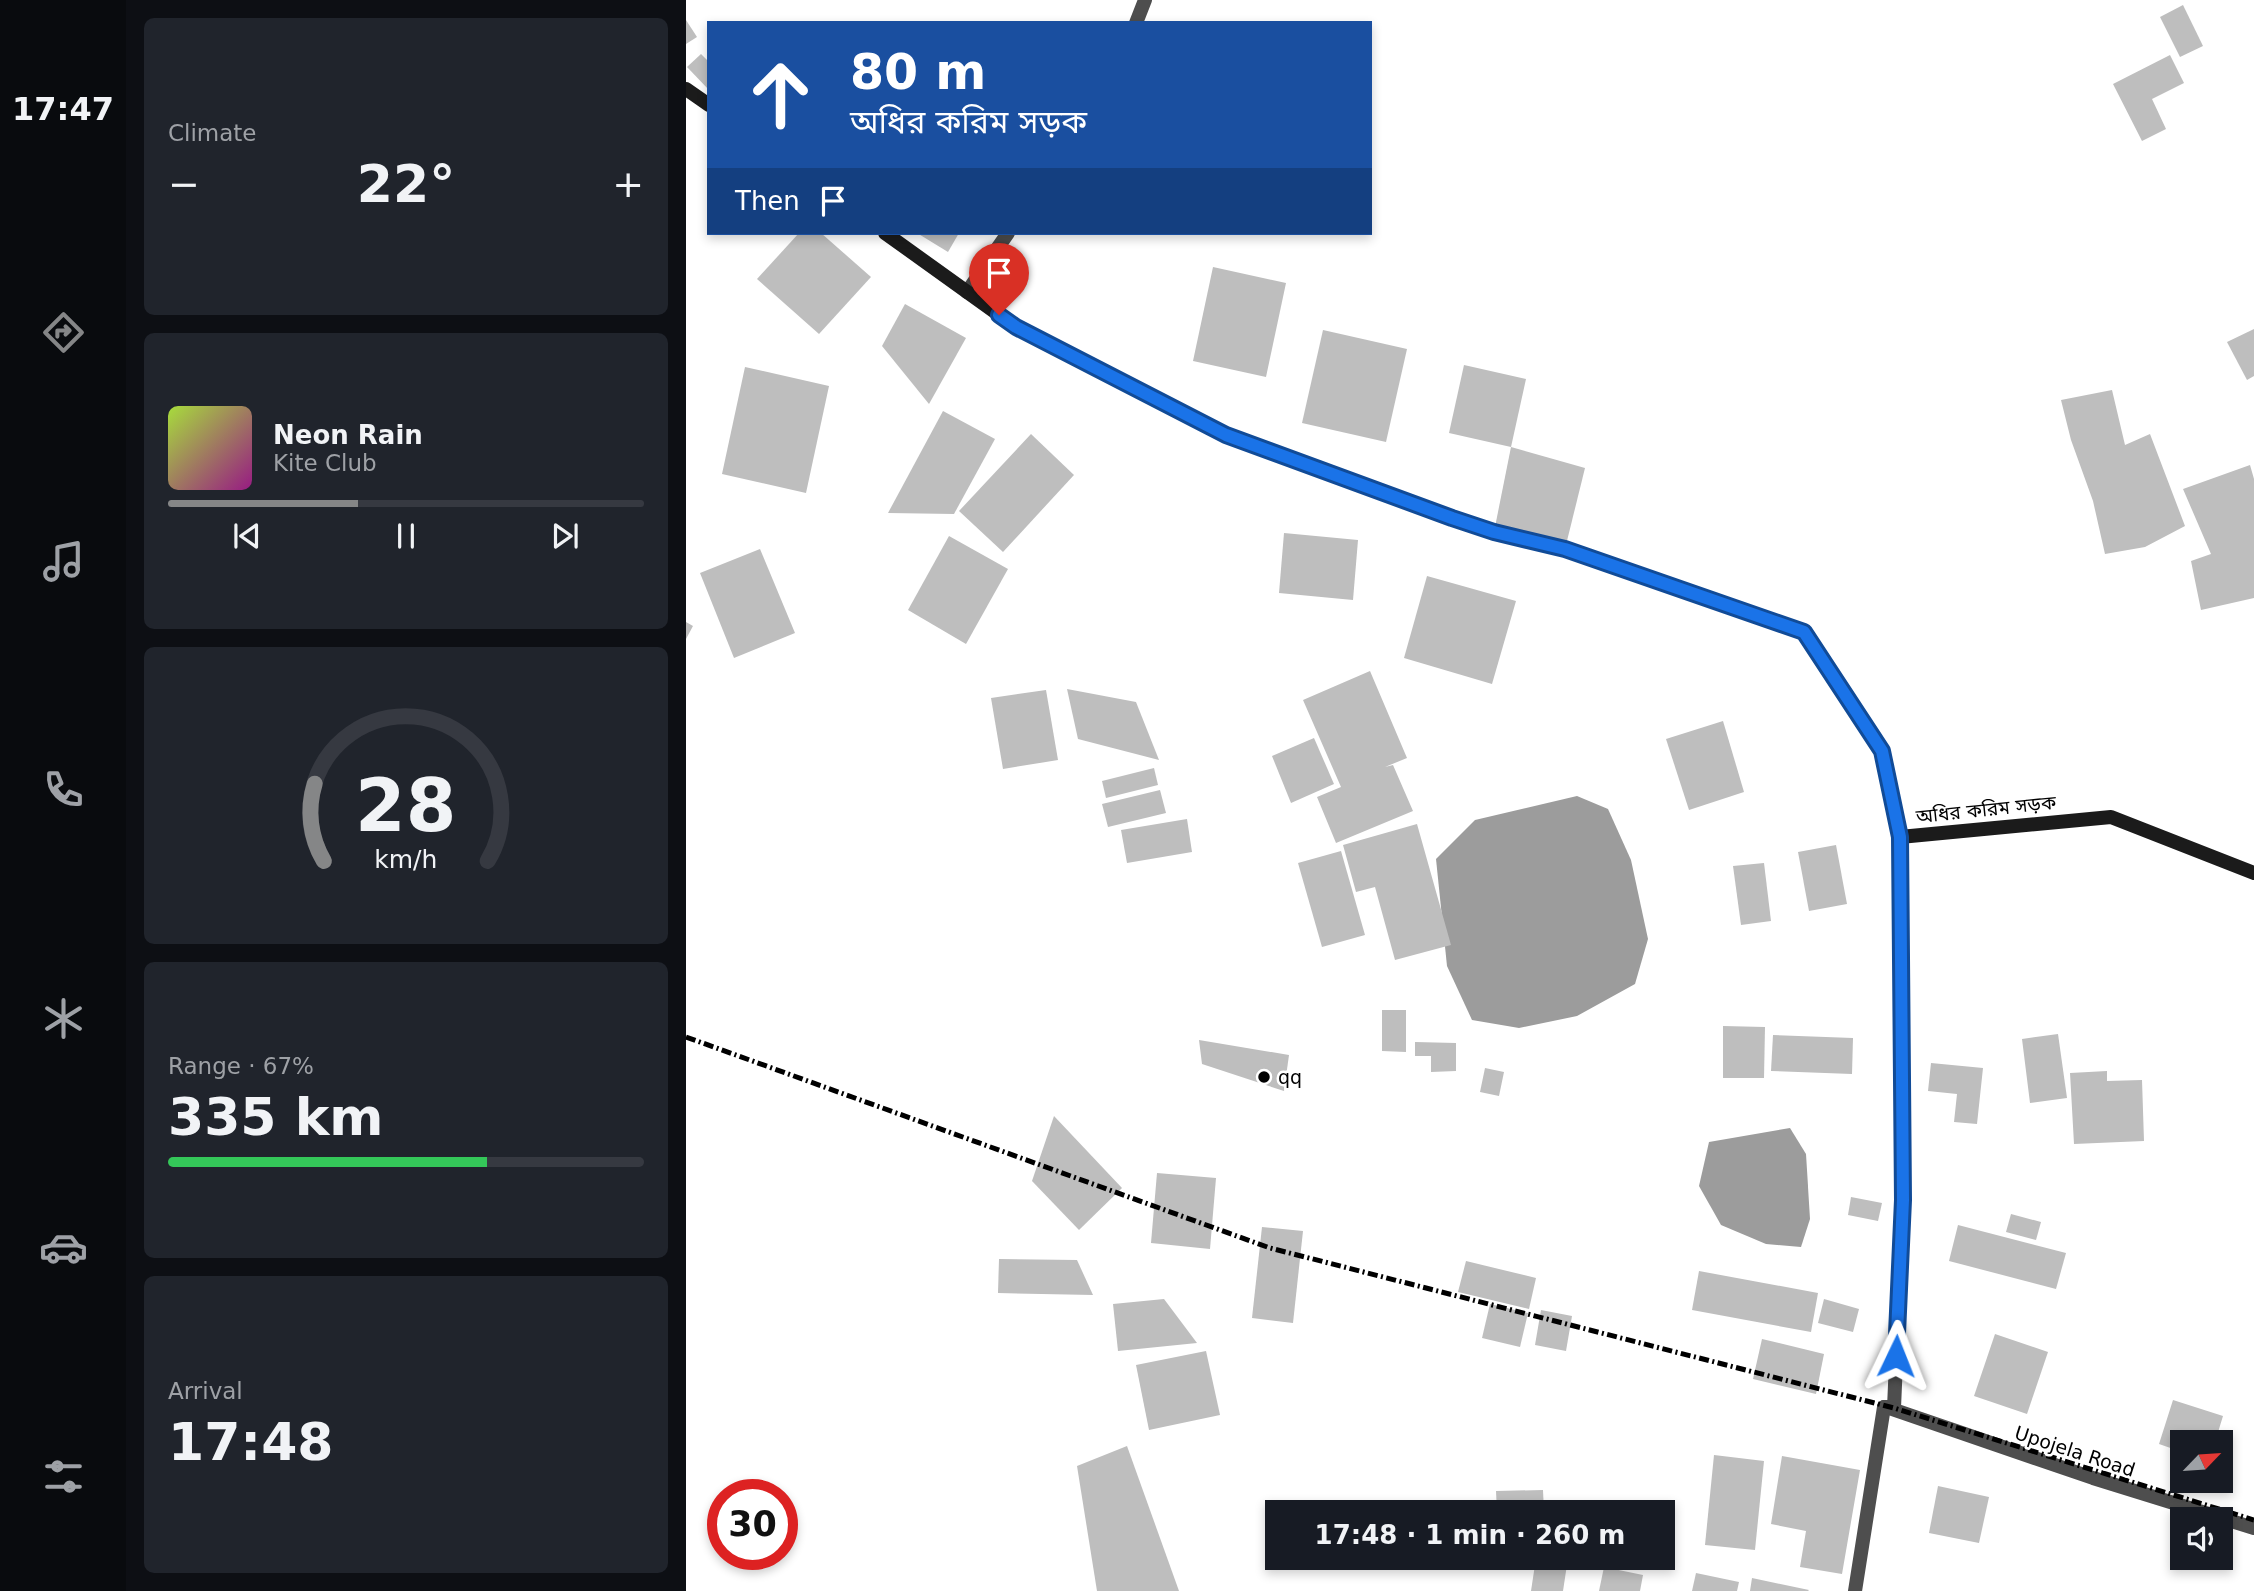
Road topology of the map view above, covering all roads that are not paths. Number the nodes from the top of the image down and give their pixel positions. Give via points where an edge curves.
1 (1145, 0) edge
2 (1137, 21) edge
3 (686, 89) edge
4 (707, 104) edge
5 (888, 235) edge
6 (1006, 235) edge
7 (967, 292) junction
8 (1900, 837) junction
9 (2254, 873) edge
10 (1884, 1407) junction
11 (2254, 1528) edge
12 (1855, 1591) edge

1 - 2 street
3 - 4 main road
5 - 7 main road, অধির করিম সড়ক
6 - 7 street
7 - 8 main road, অধির করিম সড়ক via 1016,327 1226,435 1452,518 1565,549 1804,632 1882,751
8 - 9 main road, অধির করিম সড়ক via 2111,817
8 - 10 street via 1903,1200 1894,1408
10 - 11 street, Upojela Road
10 - 12 street

